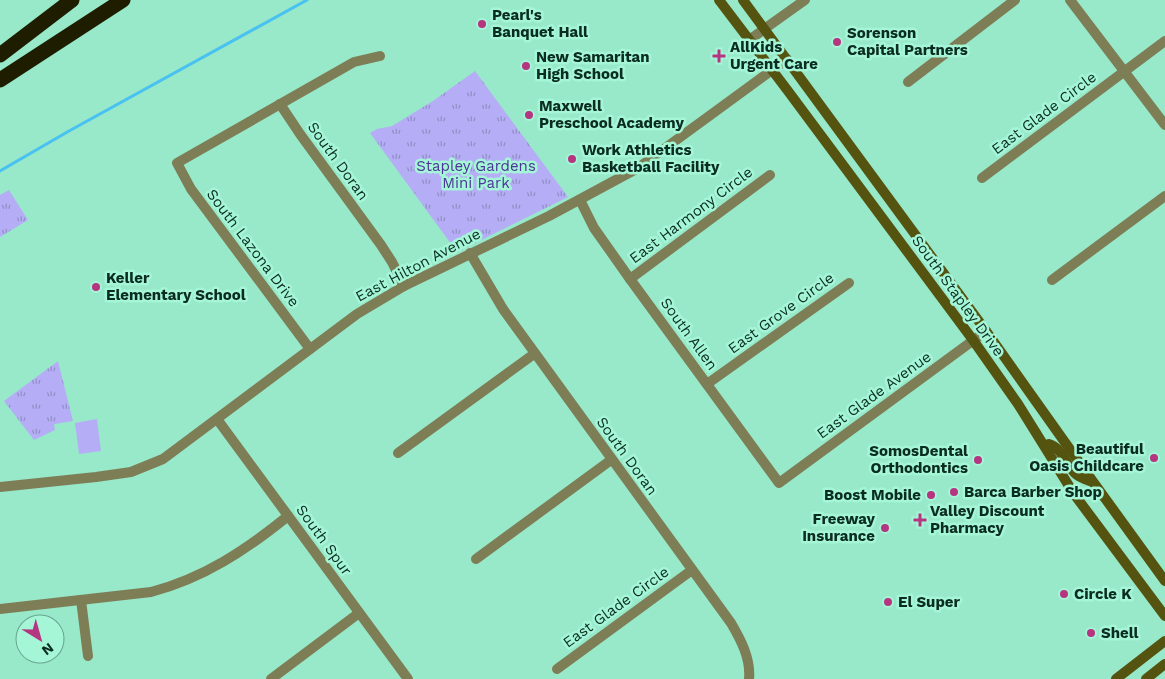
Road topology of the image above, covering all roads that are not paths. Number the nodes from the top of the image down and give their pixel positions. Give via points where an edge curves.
1 (72, 0) edge
2 (123, 0) edge
3 (719, 0) edge
4 (743, 0) edge
5 (805, 0) edge
6 (1014, 0) edge
7 (1070, 0) edge
8 (764, 29) junction
9 (749, 40) junction
10 (1165, 41) edge
11 (0, 55) edge
12 (380, 56) dead end
13 (787, 59) junction
14 (772, 70) junction
15 (1125, 72) junction
16 (0, 80) edge
17 (908, 82) dead end
18 (280, 104) junction
19 (1165, 125) edge
20 (770, 175) dead end
21 (982, 178) dead end
22 (1165, 196) edge
23 (580, 200) junction
24 (470, 254) junction
25 (630, 279) junction
26 (1052, 280) dead end
27 (849, 283) dead end
28 (404, 286) junction
29 (986, 330) junction
30 (972, 340) junction
31 (310, 349) junction
32 (534, 354) junction
33 (707, 384) junction
34 (217, 419) junction
35 (1046, 447) junction
36 (398, 453) dead end
37 (611, 460) junction
38 (1093, 482) junction
39 (779, 483) joint
40 (0, 487) edge
41 (288, 516) junction
42 (476, 559) dead end
43 (692, 570) junction
44 (1165, 581) edge
45 (81, 600) junction
46 (0, 609) edge
47 (359, 613) junction
48 (1165, 616) edge
49 (1165, 641) edge
50 (88, 656) dead end
51 (1165, 664) edge
52 (557, 669) dead end
53 (270, 679) edge
54 (408, 679) edge
55 (749, 679) edge
56 (1116, 679) edge
57 (1146, 679) edge

1 - 11 highway
2 - 16 highway
3 - 9 main road, South Stapley Drive
4 - 8 main road, South Stapley Drive
5 - 8 street
6 - 17 street
7 - 15 street
8 - 9 street
8 - 13 main road, South Stapley Drive
9 - 14 main road, South Stapley Drive
10 - 15 street
12 - 18 street via 354,62
13 - 14 street, East Hilton Avenue
13 - 29 main road, South Stapley Drive
14 - 23 street, East Hilton Avenue via 638,168
14 - 30 main road, South Stapley Drive
15 - 19 street
15 - 21 street, East Glade Circle
18 - 28 street, South Doran via 381,245
18 - 31 street, South Lazona Drive via 177,163 191,189
20 - 25 street, East Harmony Circle
22 - 26 street
23 - 24 street, East Hilton Avenue
23 - 25 street, South Allen via 594,228
24 - 28 street, East Hilton Avenue
24 - 32 street, South Doran
25 - 33 street, South Allen
27 - 33 street, East Grove Circle
28 - 31 street, East Hilton Avenue via 357,314
29 - 30 street, East Glade Avenue
29 - 38 main road, South Stapley Drive
30 - 35 main road, South Stapley Drive
30 - 39 street, East Glade Avenue
31 - 34 street, East Hilton Avenue
32 - 36 street
32 - 37 street, South Doran
33 - 39 street, South Allen
34 - 40 street, East Hilton Avenue via 163,459 131,472
34 - 41 street, South Spur
35 - 38 main road via 1049,444 1057,448 1076,475
35 - 48 main road, South Stapley Drive via 1074,494
37 - 42 street
37 - 43 street, South Doran
38 - 44 main road, South Stapley Drive
41 - 45 street via 227,560 172,586 151,592
41 - 47 street, South Spur
43 - 52 street, East Glade Circle
43 - 55 street, South Doran via 739,636 747,658
45 - 46 street
45 - 50 street
47 - 53 street
47 - 54 street, South Spur
49 - 56 main road
51 - 57 main road

